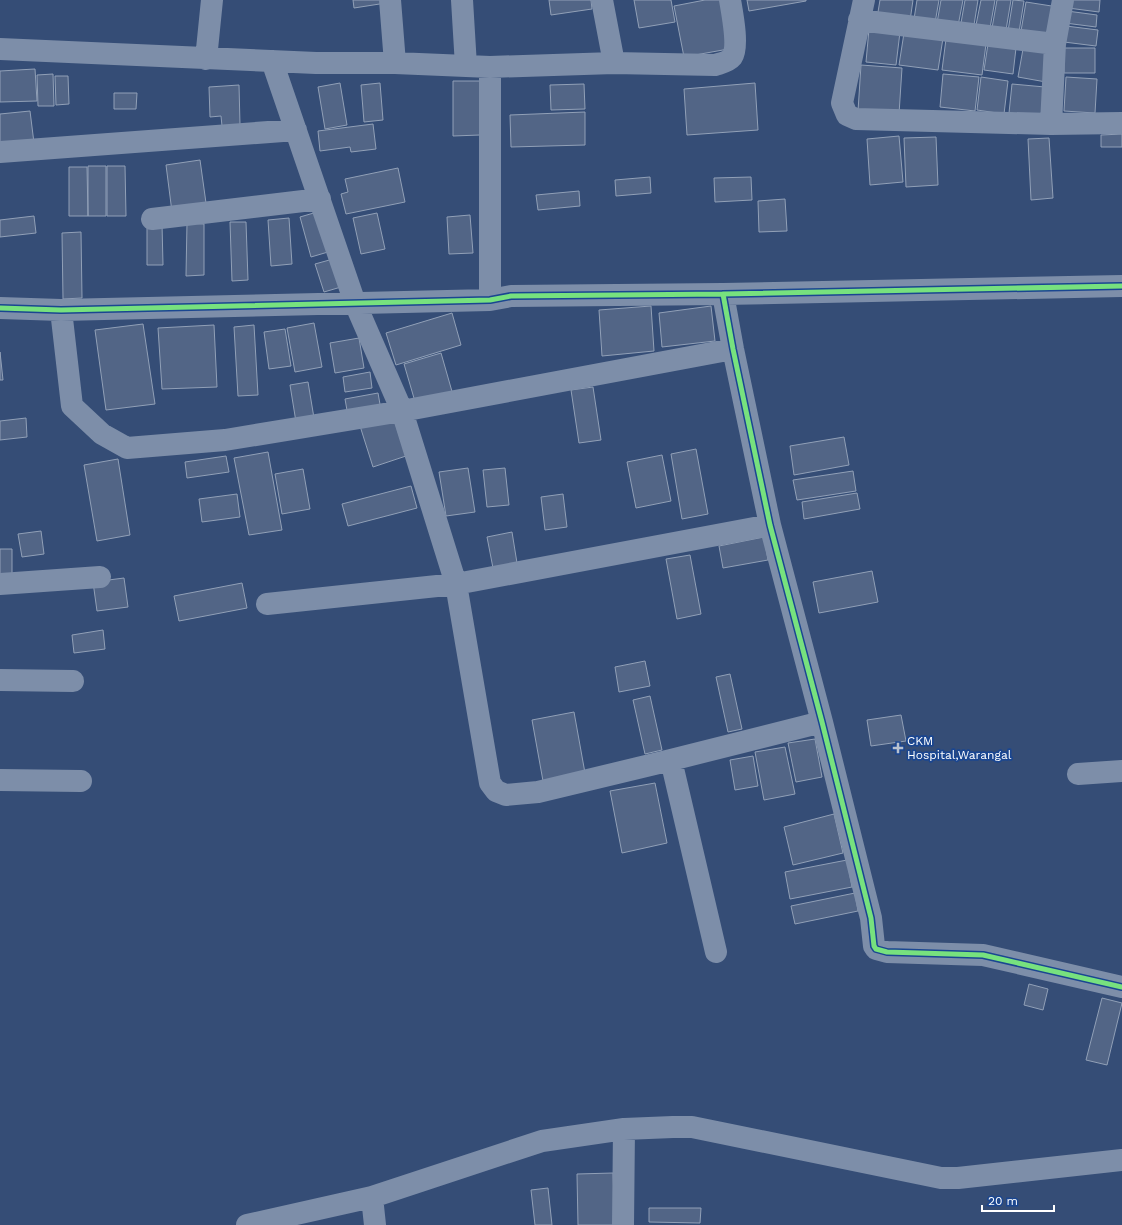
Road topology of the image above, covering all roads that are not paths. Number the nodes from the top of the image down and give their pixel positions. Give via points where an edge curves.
1 (212, 0) edge
2 (390, 0) edge
3 (462, 0) edge
4 (602, 0) edge
5 (730, 0) edge
6 (1063, 0) edge
7 (861, 10) edge
8 (1055, 44) junction
9 (0, 49) edge
10 (206, 59) junction
11 (272, 61) junction
12 (395, 63) junction
13 (614, 63) junction
14 (466, 66) junction
15 (490, 66) junction
16 (1122, 123) edge
17 (1051, 124) junction
18 (296, 130) junction
19 (0, 152) edge
20 (320, 200) junction
21 (152, 219) dead end
22 (1122, 286) edge
23 (723, 294) junction
24 (490, 300) junction
25 (354, 303) junction
26 (0, 308) edge
27 (61, 310) junction
28 (733, 349) junction
29 (402, 411) junction
30 (770, 525) junction
31 (100, 577) dead end
32 (0, 584) edge
33 (456, 584) junction
34 (266, 604) dead end
35 (0, 680) edge
36 (73, 681) dead end
37 (822, 722) junction
38 (671, 760) junction
39 (1122, 771) edge
40 (1078, 774) dead end
41 (0, 780) edge
42 (81, 781) dead end
43 (716, 952) dead end
44 (1122, 987) edge
45 (624, 1129) junction
46 (1122, 1160) edge
47 (372, 1197) junction
48 (247, 1225) edge
49 (375, 1225) edge
50 (623, 1225) edge

1 - 10 street
2 - 12 street
3 - 14 street
4 - 13 street
5 - 13 street via 735,50 726,62 715,65
6 - 8 street
7 - 8 street
7 - 17 street via 842,103 847,116 856,119
8 - 17 street
9 - 10 street
10 - 11 street
11 - 12 street
11 - 18 street
12 - 14 street
13 - 15 street
14 - 15 street
15 - 24 street
16 - 17 street
18 - 19 street
18 - 20 street
20 - 21 street
20 - 25 street
22 - 23 street
23 - 24 street via 511,296
23 - 28 street
24 - 25 street
25 - 27 street
25 - 29 street
26 - 27 street
27 - 29 street via 72,406 102,434 127,448 225,440
28 - 29 street
28 - 30 street
29 - 33 street
30 - 33 street
30 - 37 street
31 - 32 street
33 - 34 street
33 - 38 street via 490,783 496,791 506,795 538,792
35 - 36 street
37 - 38 street
37 - 44 street via 871,918 876,949 887,952 984,955
38 - 43 street
39 - 40 street
41 - 42 street
45 - 46 street via 692,1127 941,1178
45 - 47 street via 542,1141
45 - 50 street
47 - 48 street
47 - 49 street

